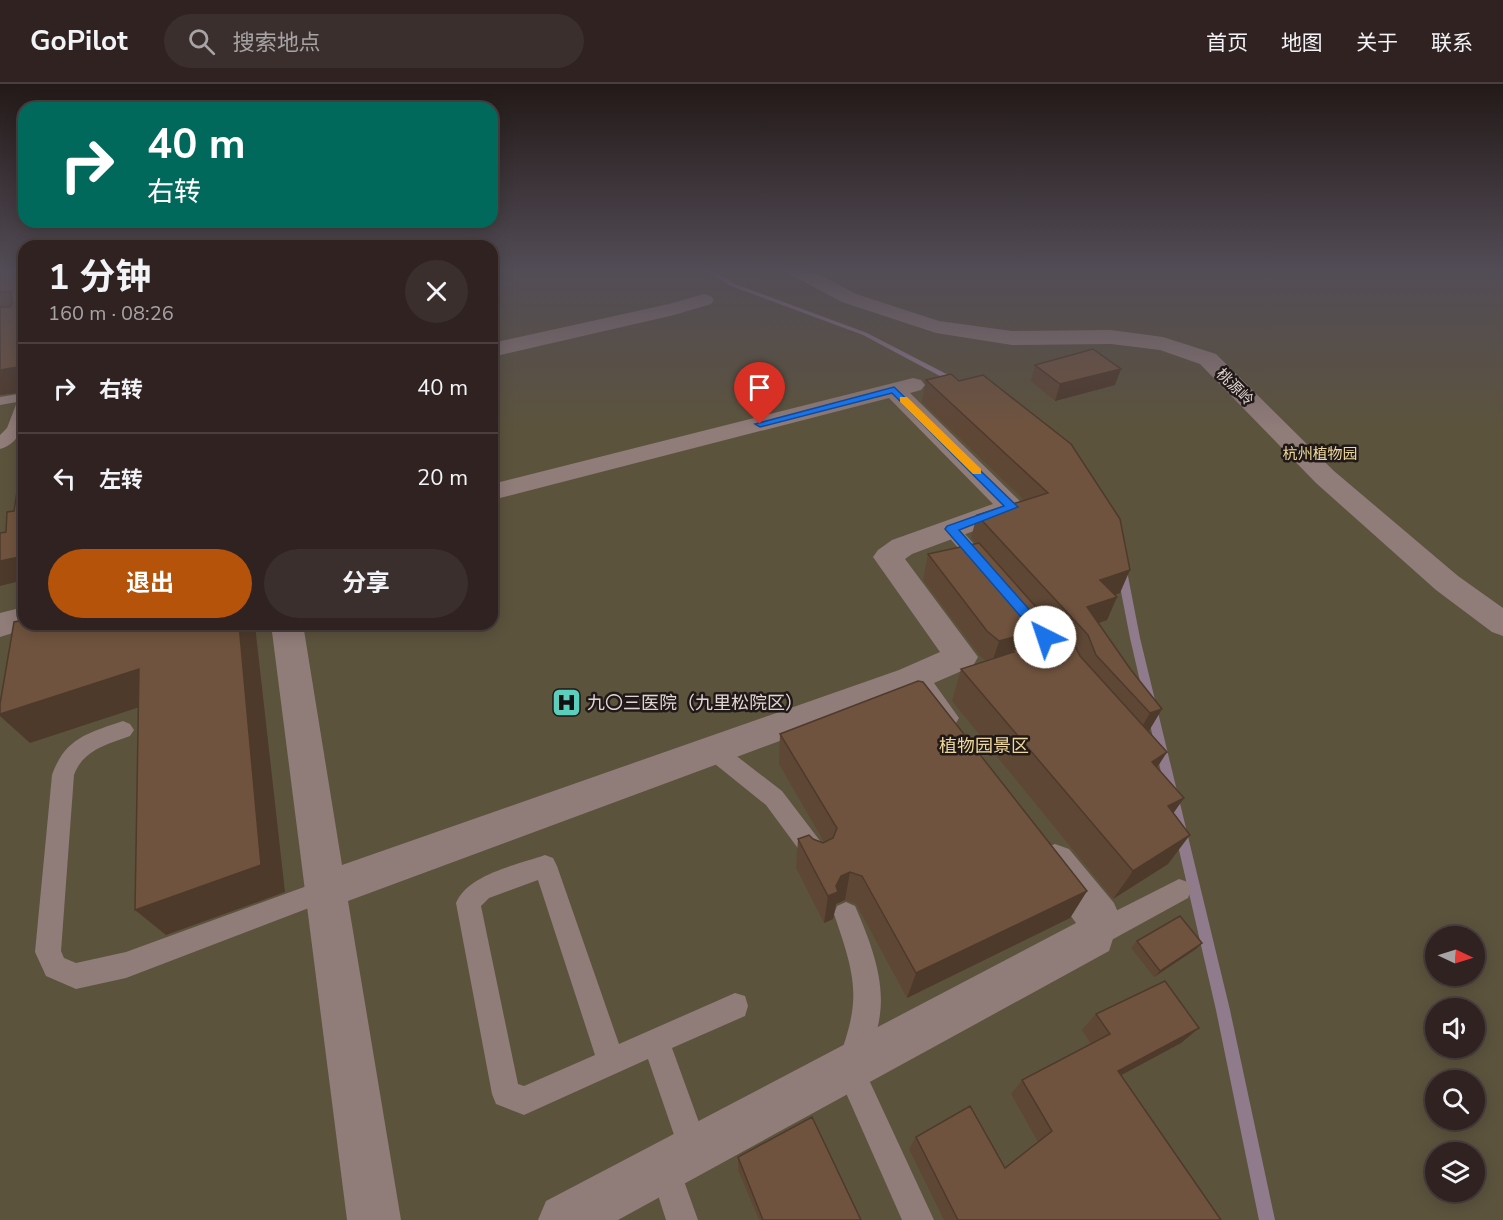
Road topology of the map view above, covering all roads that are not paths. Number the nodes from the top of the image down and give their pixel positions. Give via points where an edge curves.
1 (612, 323) edge
2 (924, 323) edge
3 (498, 349) edge
4 (18, 398) edge
5 (0, 401) edge
6 (18, 419) edge
7 (0, 444) edge
8 (498, 490) edge
9 (951, 529) junction
10 (998, 583) edge
11 (18, 620) edge
12 (1503, 624) edge
13 (0, 625) edge
14 (288, 630) edge
15 (911, 679) junction
16 (123, 730) dead end
17 (961, 743) edge
18 (713, 750) junction
19 (1034, 835) edge
20 (819, 858) edge
21 (326, 890) junction
22 (1179, 890) dead end
23 (846, 914) dead end
24 (1094, 936) junction
25 (735, 1006) dead end
26 (656, 1041) junction
27 (611, 1061) junction
28 (849, 1068) junction
29 (679, 1159) junction
30 (374, 1220) edge
31 (565, 1220) edge
32 (682, 1220) edge
33 (918, 1220) edge

1 - 3 street
2 - 12 street, 桃源岭 via 1012,338 1111,337 1163,344 1208,359 1325,477 1447,583
4 - 5 lane
6 - 7 lane via 14,430
8 - 9 street via 904,387 1012,507
9 - 10 lane
9 - 15 street via 902,547 888,557 970,663
11 - 13 street
14 - 21 street
15 - 17 street
15 - 18 street
16 - 21 lane via 78,747 67,761 48,952 55,967 76,976 126,965
18 - 20 lane via 774,798
18 - 21 street
19 - 24 street via 1099,917
21 - 30 street
22 - 24 lane
23 - 28 lane via 862,958 868,1002 865,1027
24 - 28 street
25 - 26 lane
26 - 27 lane
26 - 29 lane
27 - 27 lane via 524,1101 506,1094 468,903 480,890 545,866
28 - 29 street
28 - 33 lane
29 - 31 street
29 - 32 lane

